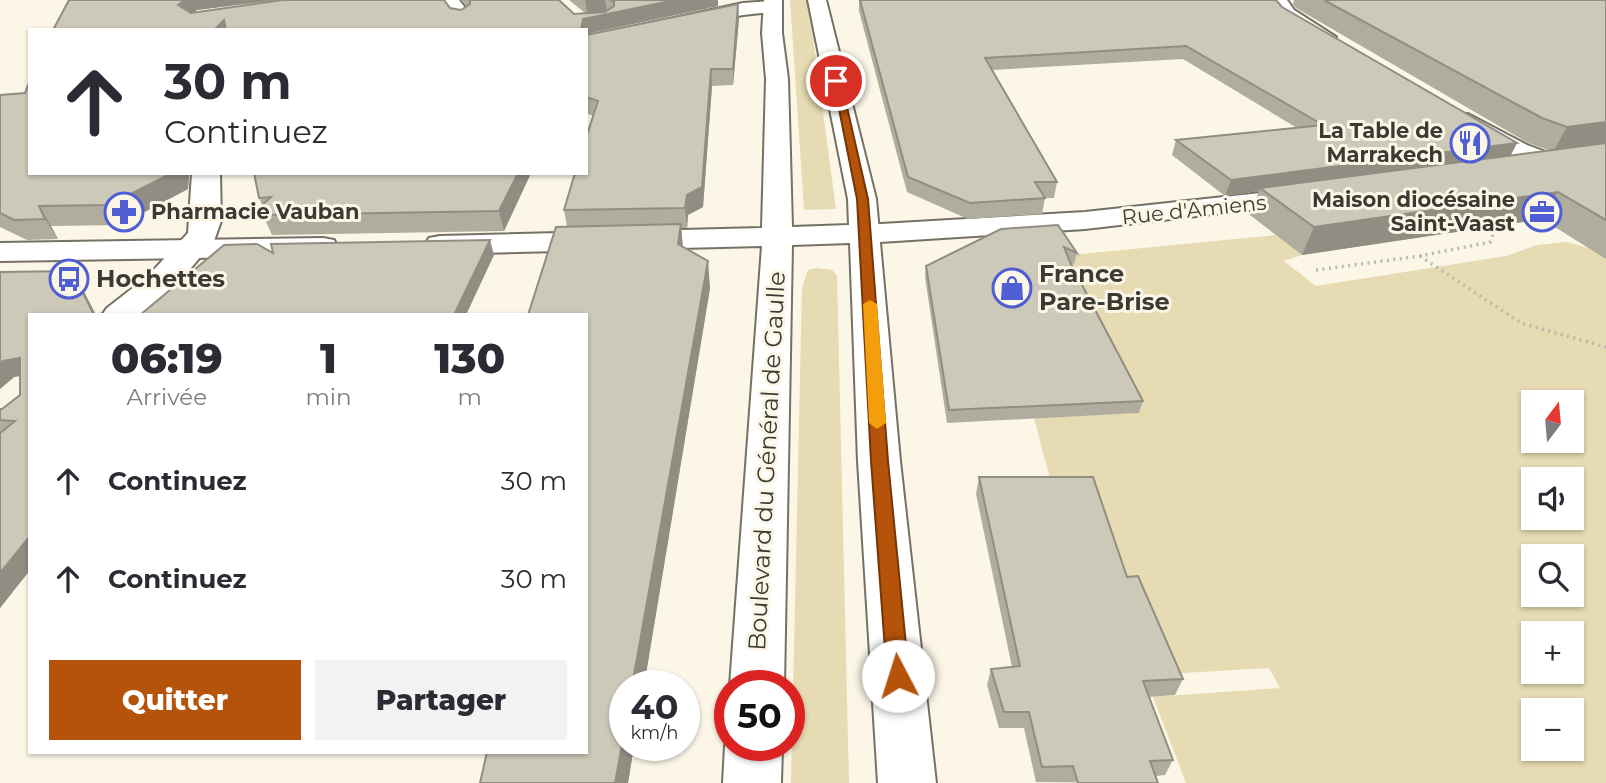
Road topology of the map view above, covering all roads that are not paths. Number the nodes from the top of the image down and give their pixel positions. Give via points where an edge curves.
1 (449, 0) edge
2 (817, 0) edge
3 (1275, 0) edge
4 (773, 4) edge
5 (463, 17) edge
6 (588, 43) edge
7 (1346, 50) edge
8 (1450, 110) edge
9 (1577, 160) edge
10 (1550, 163) junction
11 (1498, 170) edge
12 (206, 175) edge
13 (1329, 193) edge
14 (864, 234) junction
15 (775, 237) junction
16 (413, 245) edge
17 (358, 246) edge
18 (188, 250) junction
19 (0, 253) edge
20 (122, 313) edge
21 (758, 670) edge
22 (753, 761) edge
23 (752, 783) edge
24 (907, 783) edge

1 - 5 main road
2 - 14 main road via 862,199
3 - 7 main road via 1286,13
4 - 6 main road
4 - 15 main road, Boulevard du Général de Gaulle
8 - 10 main road
9 - 10 main road
10 - 11 main road
12 - 18 main road via 203,235
13 - 14 main road, Rue d'Amiens via 1127,218
14 - 15 main road, Rue d'Amiens
14 - 24 main road
15 - 16 main road, Rue d'Amiens
15 - 21 main road, Boulevard du Général de Gaulle via 777,283
17 - 18 main road
18 - 19 main road
18 - 20 main road via 160,283
22 - 23 main road

